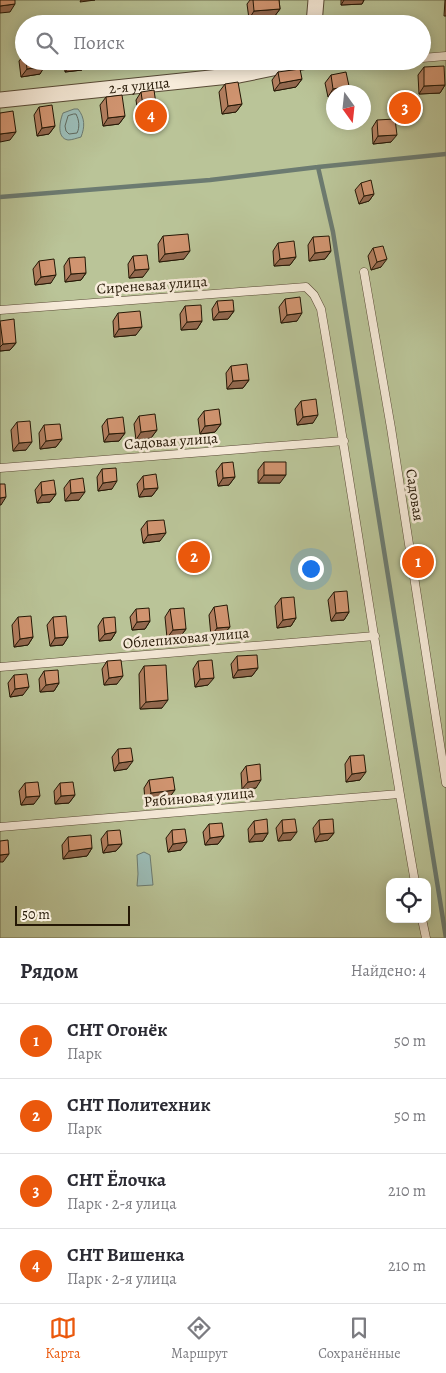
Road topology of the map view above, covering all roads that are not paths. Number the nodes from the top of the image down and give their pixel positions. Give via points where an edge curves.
1 (316, 0) edge
2 (315, 15) edge
3 (446, 56) edge
4 (431, 57) edge
5 (263, 70) edge
6 (0, 100) edge
7 (364, 272) dead end
8 (0, 310) edge
9 (344, 441) junction
10 (0, 468) edge
11 (375, 636) junction
12 (0, 667) edge
13 (446, 783) edge
14 (399, 794) junction
15 (0, 827) edge
16 (414, 878) edge
17 (423, 923) edge
18 (426, 938) edge

1 - 2 street
3 - 4 lane
5 - 6 street, 2-я улица
7 - 13 lane, Садовая
8 - 9 lane, Сиреневая улица via 306,287 322,309
9 - 10 lane, Садовая улица
9 - 11 lane
11 - 12 lane, Облепиховая улица
11 - 14 lane
14 - 15 lane, Рябиновая улица
14 - 16 lane
17 - 18 lane

